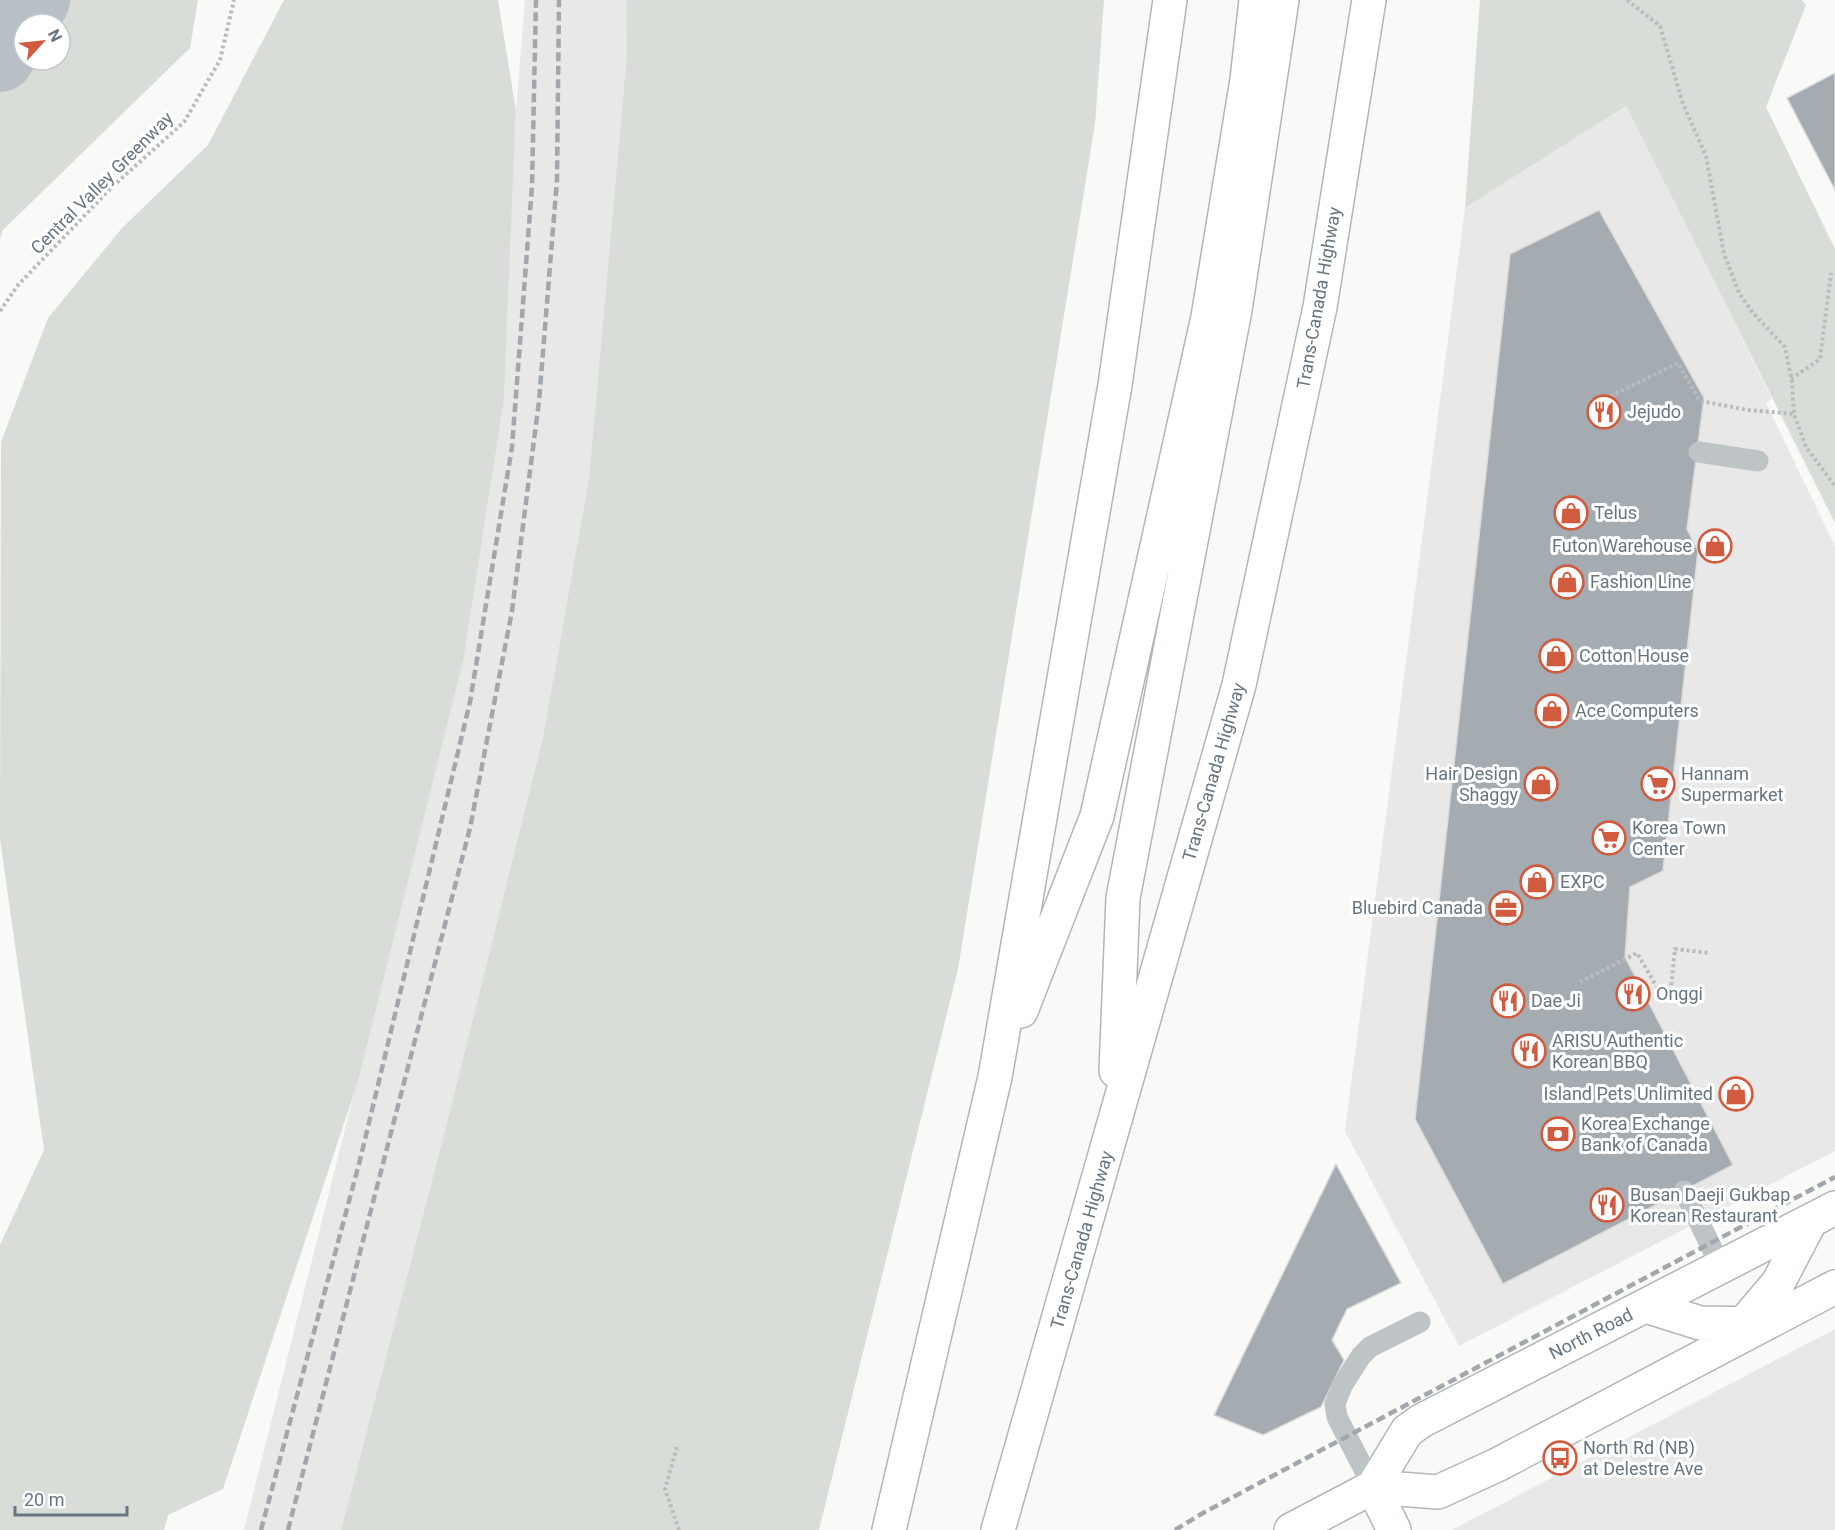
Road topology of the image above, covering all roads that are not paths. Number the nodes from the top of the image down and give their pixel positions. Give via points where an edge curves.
1 (1170, 0) edge
2 (1256, 0) edge
3 (1282, 0) edge
4 (1369, 0) edge
5 (1699, 452) dead end
6 (1758, 461) dead end
7 (995, 1077) junction
8 (1114, 1127) junction
9 (1684, 1191) dead end
10 (1823, 1215) edge
11 (1721, 1267) junction
12 (1835, 1287) edge
13 (1646, 1306) junction
14 (1420, 1322) dead end
15 (1749, 1329) junction
16 (1373, 1487) junction
17 (999, 1529) edge
18 (889, 1530) edge
19 (1291, 1530) edge
20 (1395, 1530) edge

1 - 7 main road via 1115,385
2 - 7 main road via 1247,80 1208,317 1097,816
3 - 8 main road via 1235,310 1123,898
4 - 8 main road, Trans-Canada Highway via 1320,307 1239,685
5 - 6 lane
7 - 18 main road
8 - 17 main road, Trans-Canada Highway
9 - 11 lane
10 - 11 main road, North Road
10 - 15 main road
11 - 13 main road, North Road
12 - 15 main road
13 - 15 main road via 1700,1323
13 - 16 main road, North Road via 1414,1426 1407,1431
14 - 16 lane via 1370,1347 1342,1386 1335,1404 1337,1416
15 - 16 main road via 1497,1465 1438,1492
16 - 19 main road
16 - 20 main road

